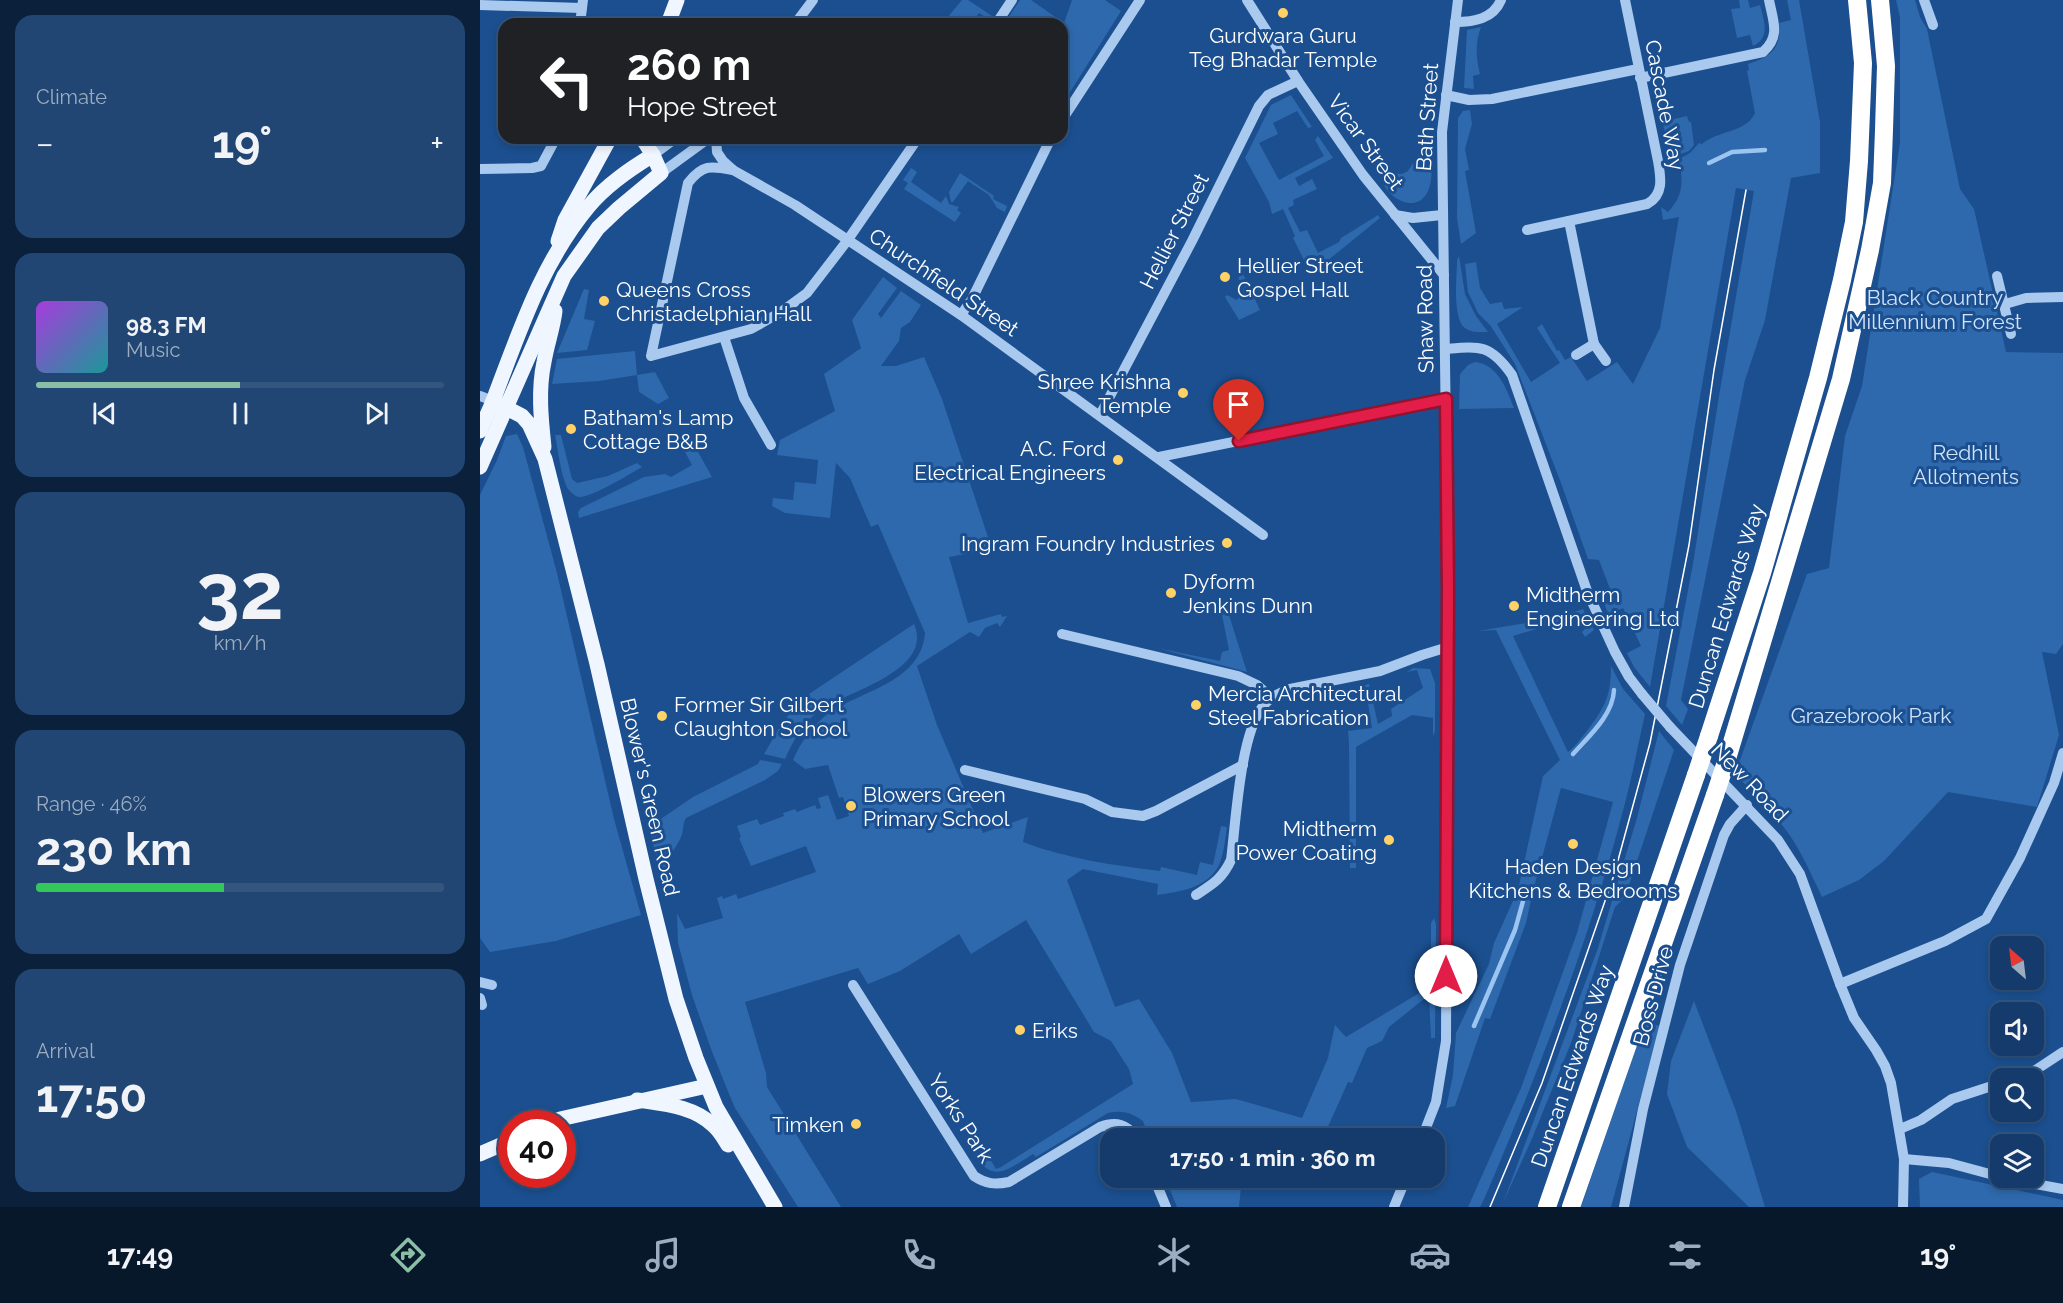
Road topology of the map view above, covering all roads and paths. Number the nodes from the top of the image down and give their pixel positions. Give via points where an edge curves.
1 (676, 0) edge
2 (813, 0) edge
3 (1012, 0) edge
4 (1140, 0) edge
5 (1247, 0) edge
6 (1458, 0) edge
7 (1501, 0) edge
8 (1624, 0) edge
9 (1769, 0) edge
10 (1857, 0) edge
11 (1880, 0) edge
12 (1924, 0) edge
13 (582, 4) edge
14 (480, 5) edge
15 (670, 18) edge
16 (800, 18) edge
17 (1000, 18) edge
18 (1455, 22) junction
19 (1933, 25) dead end
20 (1639, 73) junction
21 (1298, 81) junction
22 (1446, 96) junction
23 (1068, 111) edge
24 (553, 144) edge
25 (607, 144) edge
26 (646, 144) edge
27 (668, 144) edge
28 (701, 144) edge
29 (716, 144) edge
30 (914, 144) edge
31 (1048, 144) edge
32 (653, 155) junction
33 (480, 169) edge
34 (733, 170) junction
35 (660, 173) junction
36 (1395, 215) junction
37 (1442, 215) junction
38 (1569, 221) junction
39 (1527, 230) dead end
40 (848, 241) junction
41 (552, 258) junction
42 (1444, 275) junction
43 (1997, 276) dead end
44 (558, 291) junction
45 (2063, 297) edge
46 (2005, 304) junction
47 (961, 315) junction
48 (2011, 334) dead end
49 (724, 337) junction
50 (1594, 344) junction
51 (1445, 349) junction
52 (1576, 355) dead end
53 (1606, 362) dead end
54 (1446, 399) junction
55 (494, 401) edge
56 (1100, 415) junction
57 (480, 431) edge
58 (771, 445) dead end
59 (1158, 457) junction
60 (545, 459) junction
61 (480, 467) edge
62 (1263, 535) dead end
63 (1062, 634) dead end
64 (1448, 647) junction
65 (1272, 698) junction
66 (2063, 753) edge
67 (1243, 765) junction
68 (965, 770) dead end
69 (1747, 805) junction
70 (1196, 895) dead end
71 (480, 982) edge
72 (1840, 984) junction
73 (492, 985) dead end
74 (854, 985) dead end
75 (2063, 1052) edge
76 (2039, 1068) edge
77 (707, 1086) junction
78 (1990, 1087) edge
79 (637, 1100) junction
80 (576, 1115) edge
81 (1128, 1128) edge
82 (1426, 1128) edge
83 (1900, 1129) junction
84 (498, 1146) edge
85 (480, 1154) edge
86 (1904, 1159) junction
87 (1990, 1174) edge
88 (2044, 1185) edge
89 (1158, 1188) edge
90 (1402, 1188) edge
91 (2063, 1189) edge
92 (764, 1190) junction
93 (775, 1207) edge
94 (1166, 1207) edge
95 (1394, 1207) edge
96 (1547, 1207) edge
97 (1571, 1207) edge
98 (1624, 1207) edge
99 (1903, 1207) edge

1 - 15 main road
2 - 16 street
3 - 17 street
4 - 23 street
5 - 21 street, Vicar Street
6 - 18 street, Bath Street
7 - 18 street via 1491,15
8 - 20 street, Cascade Way
9 - 20 street via 1774,37 1763,52
10 - 96 highway, Duncan Edwards Way, bridge via 1863,63 1854,222 1818,378 1709,736
11 - 97 highway, bridge via 1886,66 1882,183 1841,379 1727,759
12 - 19 street
13 - 14 street
18 - 22 street, Bath Street
20 - 22 street via 1492,99
20 - 38 street, Cascade Way via 1660,188 1647,204
21 - 36 street, Vicar Street
21 - 56 street, Hellier Street via 1268,95 1259,106
22 - 37 street, Bath Street
24 - 33 street via 541,166
25 - 41 main road via 565,220
26 - 32 main road
27 - 32 street
28 - 35 street
29 - 34 street, Churchfield Street via 717,152
30 - 40 street
31 - 47 street
32 - 35 main road
32 - 41 main road via 590,205
34 - 40 street, Churchfield Street
34 - 49 street via 703,168 688,183 651,356
35 - 44 main road via 598,228
36 - 37 street, Vicar Street
36 - 42 street, Vicar Street
37 - 42 street, Shaw Road
38 - 39 street, Cascade Way
38 - 50 street
40 - 47 street, Churchfield Street
40 - 49 street via 807,293 751,329
41 - 55 main road via 529,305
42 - 51 street, Shaw Road
43 - 46 street
44 - 55 main road
44 - 60 main road via 540,388
45 - 46 street via 2026,298
46 - 48 street
47 - 56 street, Churchfield Street
49 - 58 street via 744,398
50 - 52 street
50 - 53 street
51 - 54 street, Shaw Road
51 - 69 street, New Road, bridge via 1488,350 1512,375 1587,591 1629,677 1670,727
54 - 59 street
54 - 64 street, Shaw Road
55 - 57 main road
55 - 60 main road, Blower's Green Road via 522,416
55 - 61 main road
56 - 59 street, Churchfield Street
59 - 62 street, Churchfield Street
60 - 77 main road, Blower's Green Road via 676,999
63 - 65 street via 1238,676
64 - 65 street via 1380,671 1302,686
64 - 82 street, Shaw Road via 1446,1041 1436,1102
65 - 67 street via 1259,712
66 - 72 street via 2054,783 2020,858 1986,919 1945,941
67 - 68 street via 1143,816 1112,812 1084,799
67 - 70 street via 1231,860 1217,882
69 - 72 street, New Road via 1778,840 1800,874
69 - 98 street, Boss Drive via 1724,835 1680,965 1643,1109
71 - 73 street
72 - 83 street, New Road via 1854,1018 1885,1066
74 - 81 street, Yorks Park via 974,1176 983,1182 1009,1182 1100,1127 1111,1123
75 - 76 street
77 - 79 main road
77 - 92 main road, Blower's Green Road
78 - 83 street via 1952,1099
79 - 80 main road
79 - 92 main road via 677,1107 714,1126
83 - 86 street, New Road
84 - 85 main road
86 - 87 street via 1949,1163
86 - 99 street, New Road
88 - 91 street
89 - 94 street
90 - 95 street
92 - 93 main road, Blower's Green Road

